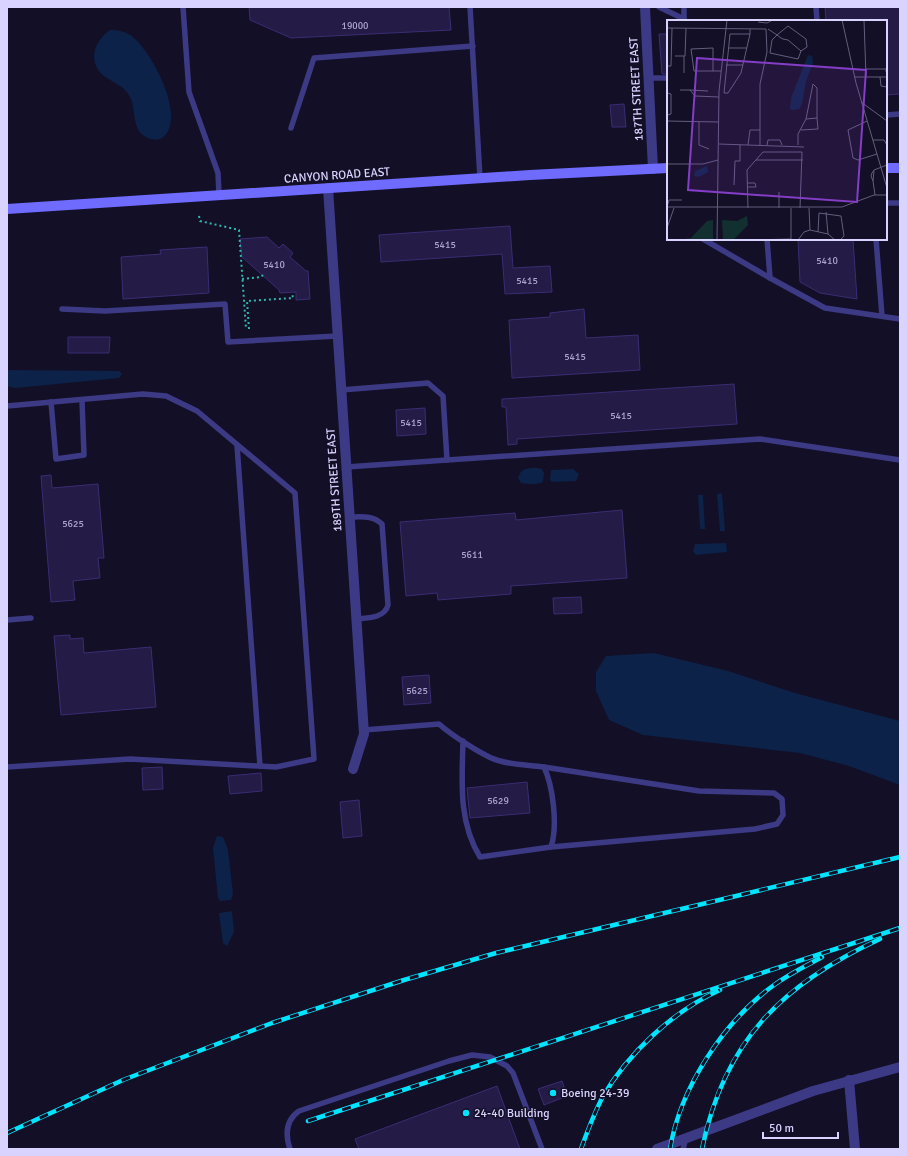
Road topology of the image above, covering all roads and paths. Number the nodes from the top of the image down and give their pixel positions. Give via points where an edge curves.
1 (183, 7) edge
2 (470, 7) edge
3 (645, 7) edge
4 (659, 7) edge
5 (684, 7) edge
6 (816, 7) edge
7 (684, 20) edge
8 (816, 20) edge
9 (473, 46) junction
10 (649, 78) junction
11 (667, 78) edge
12 (900, 114) edge
13 (887, 115) edge
14 (291, 128) dead end
15 (667, 168) edge
16 (887, 168) edge
17 (900, 168) edge
18 (653, 169) junction
19 (480, 178) junction
20 (328, 188) junction
21 (219, 195) junction
22 (887, 203) edge
23 (900, 203) edge
24 (7, 209) edge
25 (199, 216) dead end
26 (705, 240) edge
27 (767, 240) edge
28 (876, 240) edge
29 (262, 275) dead end
30 (242, 278) junction
31 (770, 278) junction
32 (292, 293) dead end
33 (244, 303) junction
34 (247, 303) junction
35 (62, 309) dead end
36 (882, 316) junction
37 (900, 319) edge
38 (246, 329) dead end
39 (249, 329) dead end
40 (338, 336) junction
41 (341, 390) junction
42 (82, 400) junction
43 (51, 402) junction
44 (7, 406) edge
45 (237, 445) junction
46 (447, 460) junction
47 (900, 460) edge
48 (346, 467) junction
49 (350, 517) junction
50 (31, 618) dead end
51 (356, 619) junction
52 (7, 620) edge
53 (364, 730) junction
54 (463, 741) junction
55 (260, 766) junction
56 (7, 767) edge
57 (544, 767) junction
58 (353, 769) dead end
59 (551, 847) junction
60 (900, 1067) edge
61 (849, 1080) junction
62 (686, 1138) junction
63 (290, 1149) edge
64 (542, 1149) edge
65 (657, 1149) edge
66 (683, 1149) edge
67 (855, 1149) edge

1 - 21 lane via 189,92 218,173
2 - 9 lane
3 - 10 street, 187TH STREET EAST
4 - 7 lane
5 - 7 lane
6 - 8 lane
9 - 14 lane via 314,58
9 - 19 lane
10 - 11 lane
10 - 18 street, 187TH STREET EAST
12 - 13 lane
15 - 18 main road, CANYON ROAD EAST
16 - 17 main road
18 - 19 main road, CANYON ROAD EAST
19 - 20 main road, CANYON ROAD EAST
20 - 21 main road, CANYON ROAD EAST
20 - 40 street, 189TH STREET EAST
21 - 24 main road, CANYON ROAD EAST
22 - 23 lane
25 - 30 path via 200,221 239,230
26 - 31 lane
27 - 31 lane
28 - 36 lane
29 - 30 path
30 - 33 path
31 - 36 lane via 825,308
32 - 34 path via 293,298
33 - 34 path
33 - 38 path
34 - 39 path
35 - 40 lane via 105,311 225,304 228,342
36 - 37 lane
40 - 41 street, 189TH STREET EAST
41 - 46 lane via 428,384 443,396
41 - 48 street, 189TH STREET EAST
42 - 43 lane
42 - 43 lane via 84,455 56,459
42 - 45 lane via 142,394 166,396 197,411
43 - 44 lane
45 - 55 lane
45 - 55 lane via 295,493 314,759 276,767
46 - 47 lane via 760,439
46 - 48 lane
48 - 49 street, 189TH STREET EAST
49 - 51 street, 189TH STREET EAST
49 - 51 lane via 369,516 382,524 388,605 376,617
50 - 52 lane
51 - 53 street, 189TH STREET EAST
53 - 54 lane via 439,724
53 - 58 street, 189TH STREET EAST
54 - 57 lane via 499,761
54 - 59 lane via 462,796 471,841 480,857
55 - 56 lane via 130,759
57 - 59 lane via 550,779 555,835
57 - 59 lane via 699,791 774,793 782,799 784,814 777,824 755,829
60 - 61 street
61 - 62 street
61 - 67 street
62 - 65 street
62 - 66 lane
63 - 64 lane via 287,1138 289,1121 299,1111 449,1061 479,1055 500,1062 513,1073

